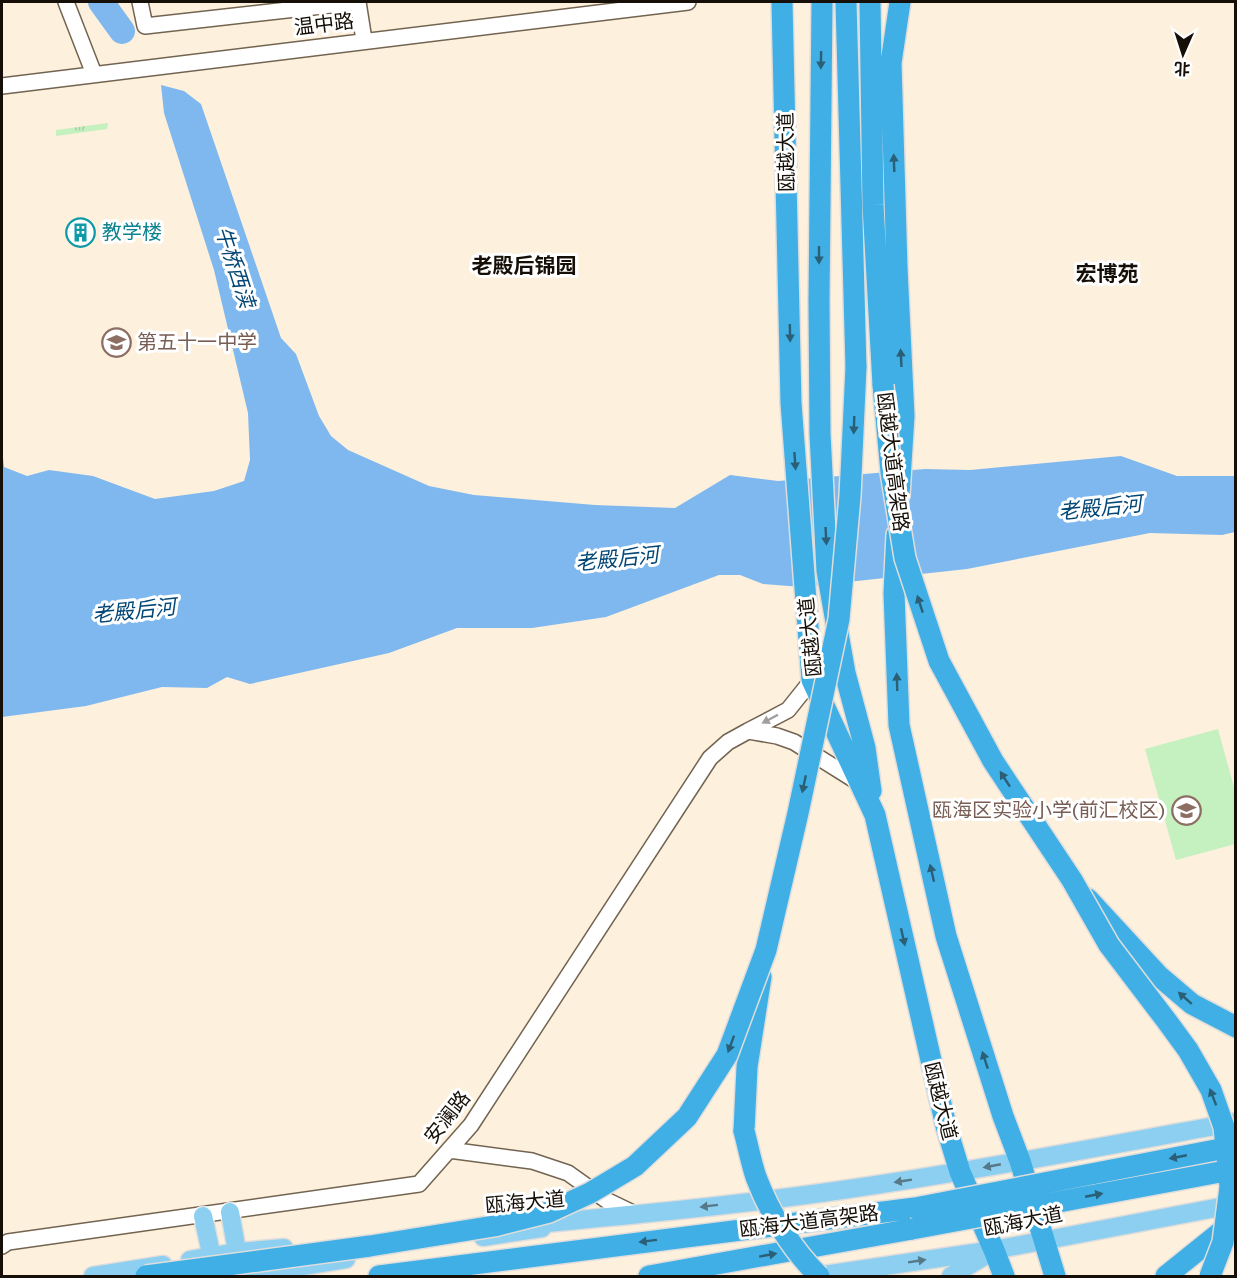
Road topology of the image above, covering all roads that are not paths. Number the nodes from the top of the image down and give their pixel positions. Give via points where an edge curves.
1 (66, 2) edge
2 (140, 2) edge
3 (688, 2) edge
4 (782, 2) edge
5 (822, 2) edge
6 (846, 2) edge
7 (870, 2) edge
8 (900, 2) edge
9 (364, 40) junction
10 (94, 74) junction
11 (2, 86) edge
12 (812, 680) junction
13 (748, 731) junction
14 (861, 784) junction
15 (875, 815) junction
16 (1072, 880) junction
17 (766, 950) junction
18 (1236, 1027) edge
19 (1236, 1122) edge
20 (1236, 1146) edge
21 (449, 1150) junction
22 (1020, 1161) junction
23 (1236, 1169) edge
24 (960, 1172) junction
25 (1236, 1204) edge
26 (230, 1212) junction
27 (635, 1214) junction
28 (203, 1216) junction
29 (1236, 1224) edge
30 (1045, 1239) junction
31 (2, 1246) edge
32 (994, 1250) junction
33 (238, 1252) junction
34 (212, 1257) junction
35 (93, 1276) edge
36 (146, 1276) edge
37 (216, 1276) edge
38 (242, 1276) edge
39 (379, 1276) edge
40 (649, 1276) edge
41 (818, 1276) edge
42 (951, 1276) edge
43 (1004, 1276) edge
44 (1055, 1276) edge
45 (1166, 1276) edge
46 (1210, 1276) edge

1 - 10 street
2 - 9 street via 145,26 358,2
3 - 9 street, 温中路
4 -> 12 highway, 瓯越大道 via 791,403
5 -> 15 highway via 820,434 827,571 845,673 865,748
6 -> 17 highway, bridge via 856,367 851,485 839,619
16 -> 7 highway, 瓯越大道高架路, bridge via 993,761 939,661 905,558 891,472 883,385 873,205
22 -> 8 highway, bridge via 946,936 899,725 894,593 904,417 891,63
9 - 10 street, 温中路
10 - 11 street, 温中路
12 -> 13 street, 安澜路 via 788,710
12 - 14 highway, 瓯越大道
13 - 14 street via 794,742
13 - 21 street, 安澜路 via 710,758 471,1125
14 - 15 highway, 瓯越大道
15 -> 24 highway, 瓯越大道
18 -> 16 highway, bridge via 1192,1004 1167,983
46 -> 16 highway, bridge via 1223,1242 1229,1210 1224,1127 1211,1090 1188,1050 1109,945
17 -> 36 highway, bridge via 727,1055 687,1117 635,1166 590,1194 549,1212 494,1226
17 - 41 highway, bridge via 747,1066 744,1131 769,1206 803,1261
19 - 22 main road, 瓯海大道
20 -> 39 highway, 瓯海大道高架路, bridge via 915,1208
21 - 26 street, 安澜路 via 419,1184
21 - 27 street via 532,1161 568,1173 606,1200
22 -> 24 main road, 瓯海大道
22 - 30 highway
40 -> 23 highway, 瓯海大道高架路, bridge
24 -> 27 main road, 瓯海大道
24 - 32 highway, 瓯越大道
25 - 30 main road, 瓯海大道
26 - 28 street, 安澜路
26 - 33 main road
27 - 33 main road, 瓯海大道
27 - 38 main road
28 - 31 street, 安澜路 via 8,1242
28 - 34 main road
29 - 45 highway
30 - 32 main road, 瓯海大道
30 - 44 highway
41 -> 32 main road, 瓯海大道
32 - 42 main road
32 - 43 highway, 瓯越大道
33 - 34 main road, 瓯海大道
33 - 38 main road
34 - 35 main road, 瓯海大道
34 - 37 main road

